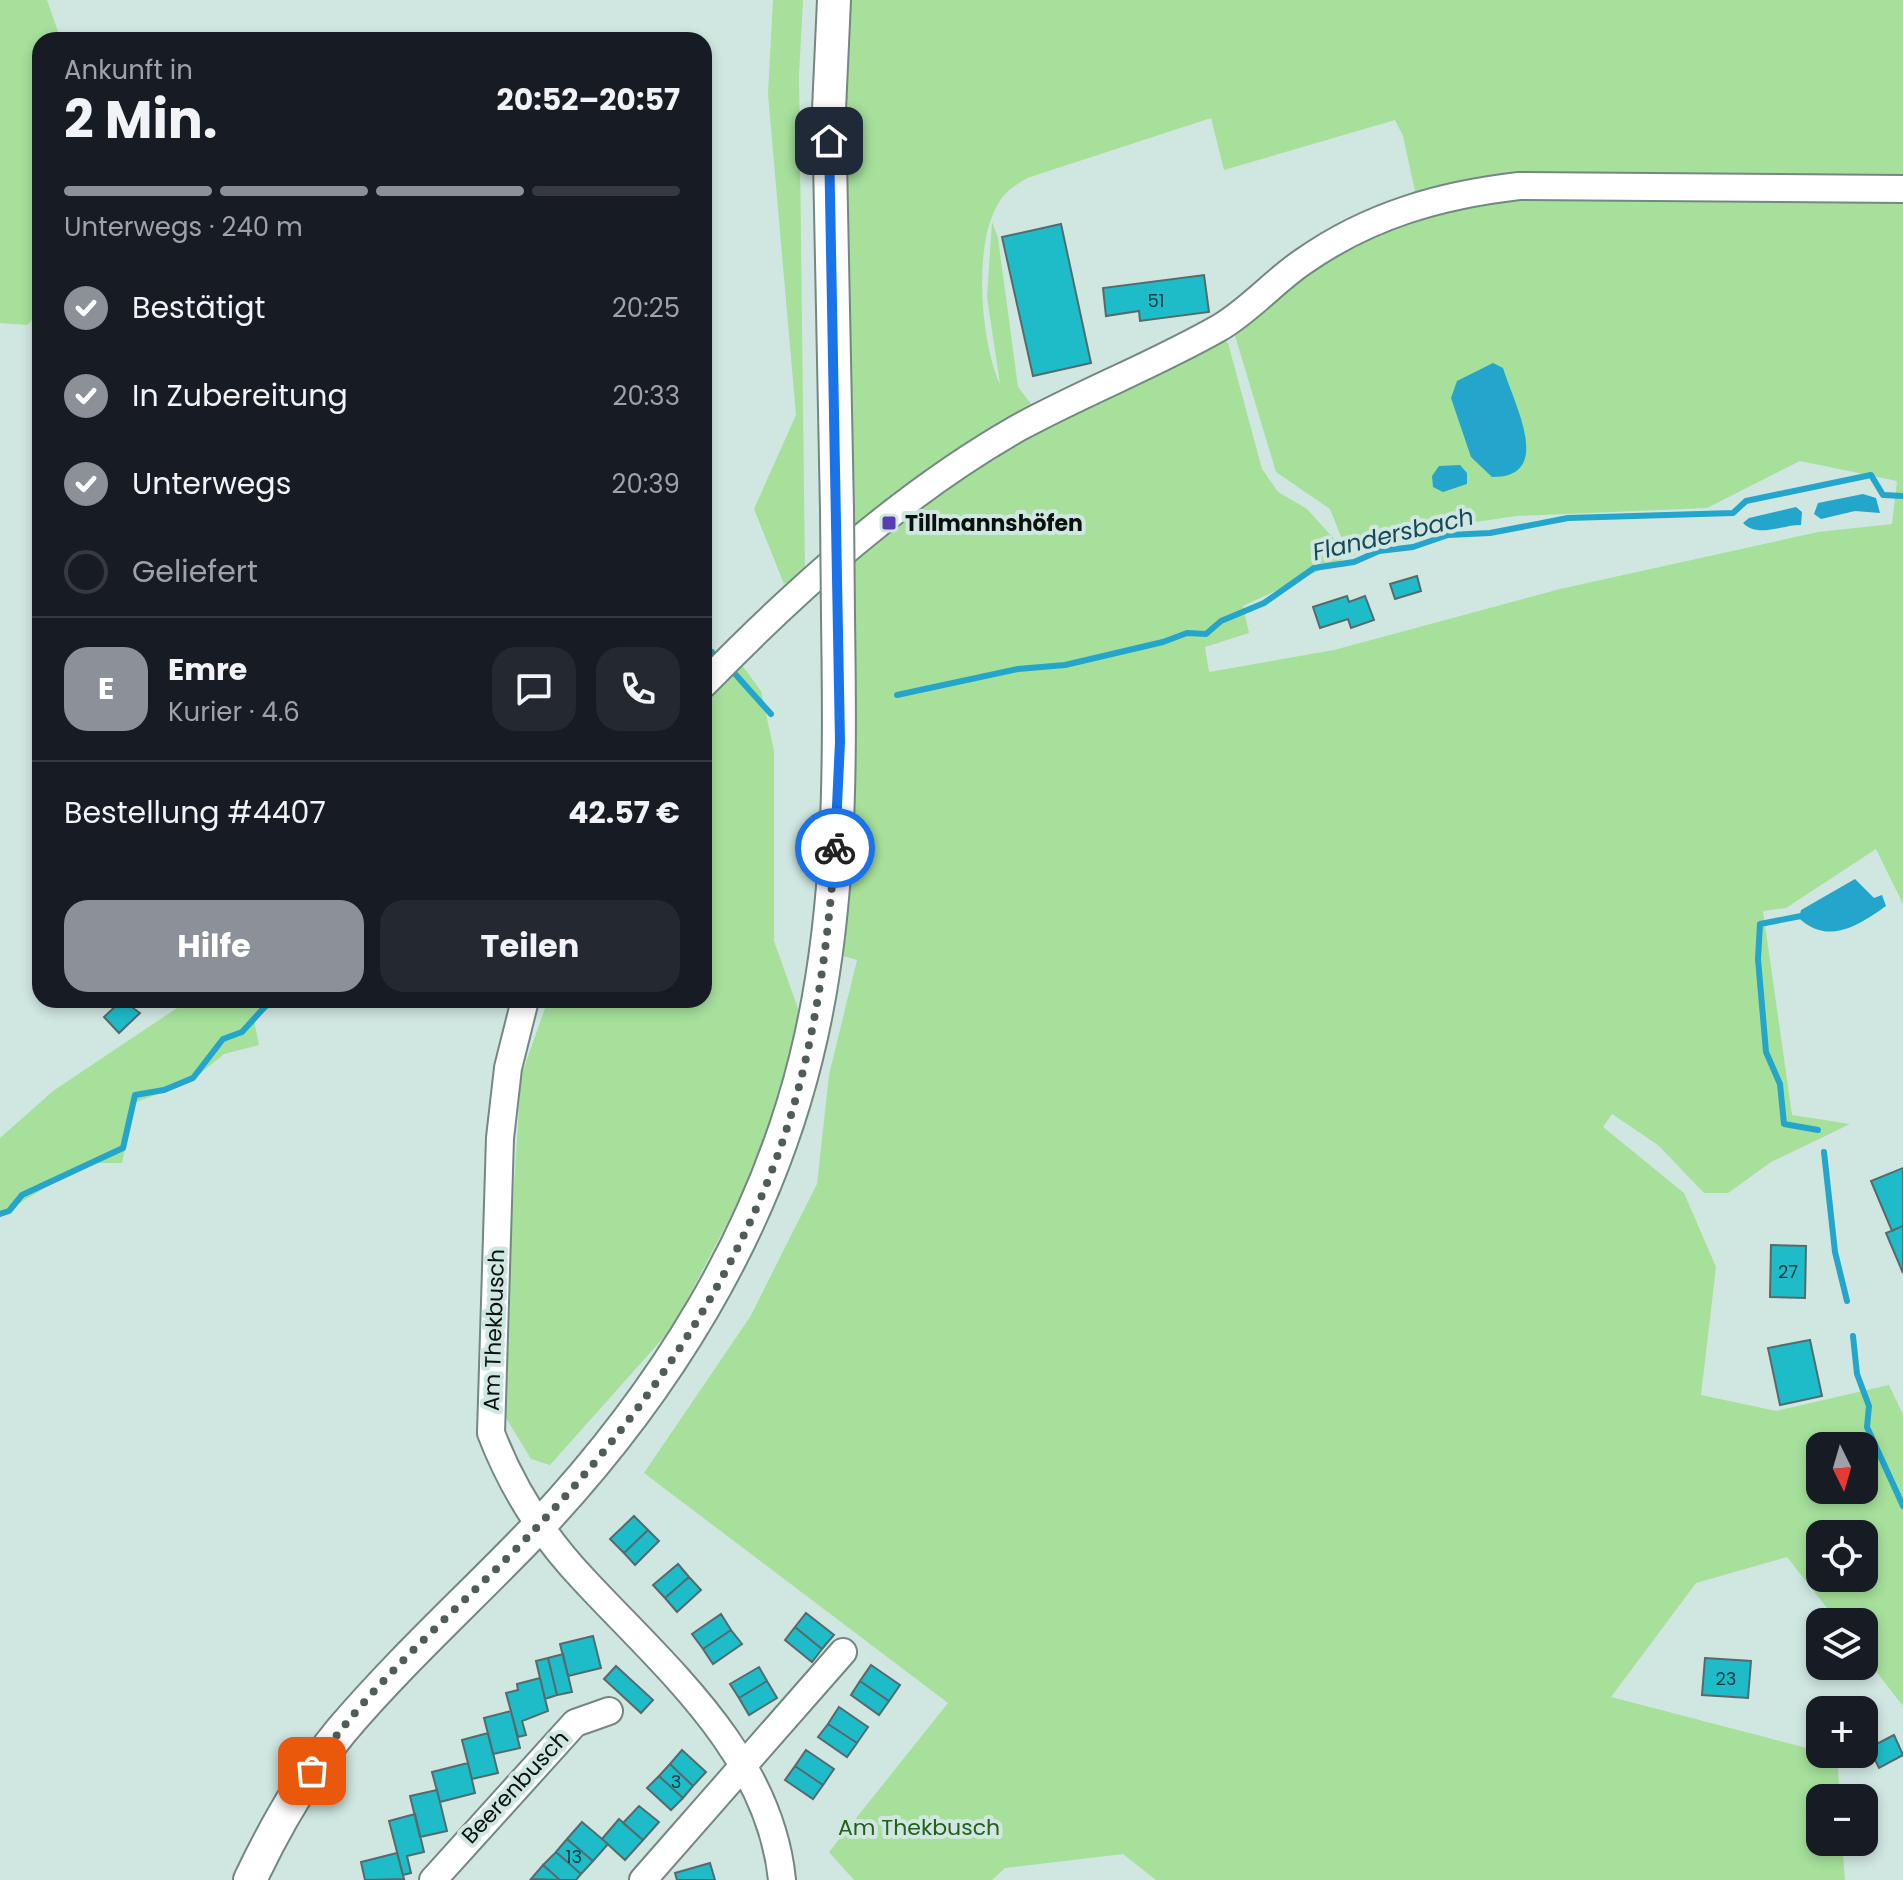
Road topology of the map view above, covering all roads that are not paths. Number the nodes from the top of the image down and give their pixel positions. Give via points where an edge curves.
1 (834, 0) edge
2 (1903, 189) edge
3 (712, 676) edge
4 (523, 1008) edge
5 (539, 1525) junction
6 (843, 1652) dead end
7 (609, 1711) dead end
8 (744, 1768) junction
9 (250, 1880) edge
10 (433, 1880) edge
11 (643, 1880) edge
12 (782, 1880) edge

1 - 5 main road, bridge via 829,110 839,714 835,850 821,984 807,1055 767,1183 719,1281 665,1369
2 - 3 street via 1519,186 1461,193 1415,206 1305,260 1227,323 1189,345 1078,397 959,465 780,609
4 - 5 street, Am Thekbusch via 508,1068 500,1138 491,1433
5 - 8 street, Am Thekbusch via 690,1691
5 - 9 main road via 342,1730 303,1785
6 - 8 street
7 - 10 street, Beerenbusch via 575,1723
8 - 11 street
8 - 12 street, Am Thekbusch via 774,1836

